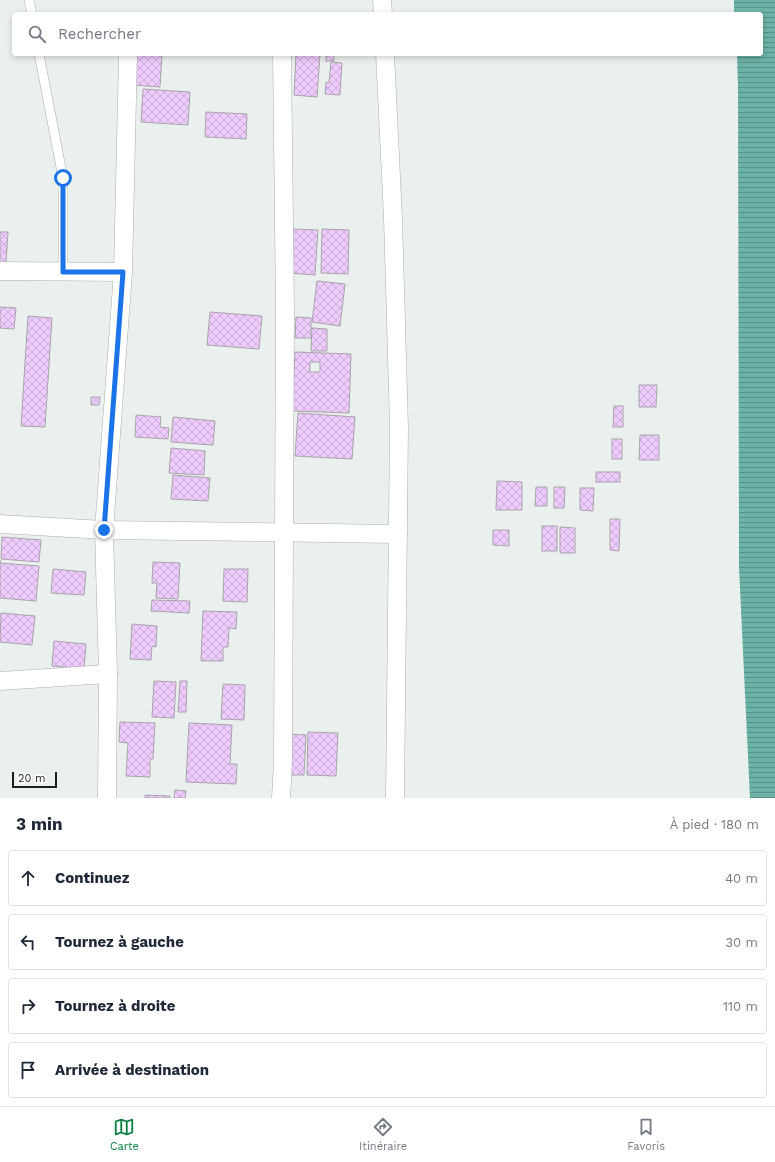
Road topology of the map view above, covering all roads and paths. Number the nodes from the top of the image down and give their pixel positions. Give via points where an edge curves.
1 (29, 0) edge
2 (382, 0) edge
3 (32, 12) edge
4 (383, 12) edge
5 (39, 56) edge
6 (128, 56) edge
7 (282, 56) edge
8 (385, 56) edge
9 (0, 271) edge
10 (63, 272) junction
11 (123, 272) junction
12 (0, 524) edge
13 (104, 530) junction
14 (283, 532) junction
15 (398, 534) junction
16 (108, 674) junction
17 (0, 681) edge
18 (107, 798) edge
19 (281, 798) edge
20 (395, 798) edge

1 - 3 lane
2 - 4 street
5 - 10 lane via 63,178
6 - 11 street
7 - 14 street via 285,302
8 - 15 street via 399,420
9 - 10 street
10 - 11 street
11 - 13 street
12 - 13 street
13 - 14 street
13 - 16 street
14 - 15 street
14 - 19 street
15 - 20 street
16 - 17 street
16 - 18 street

